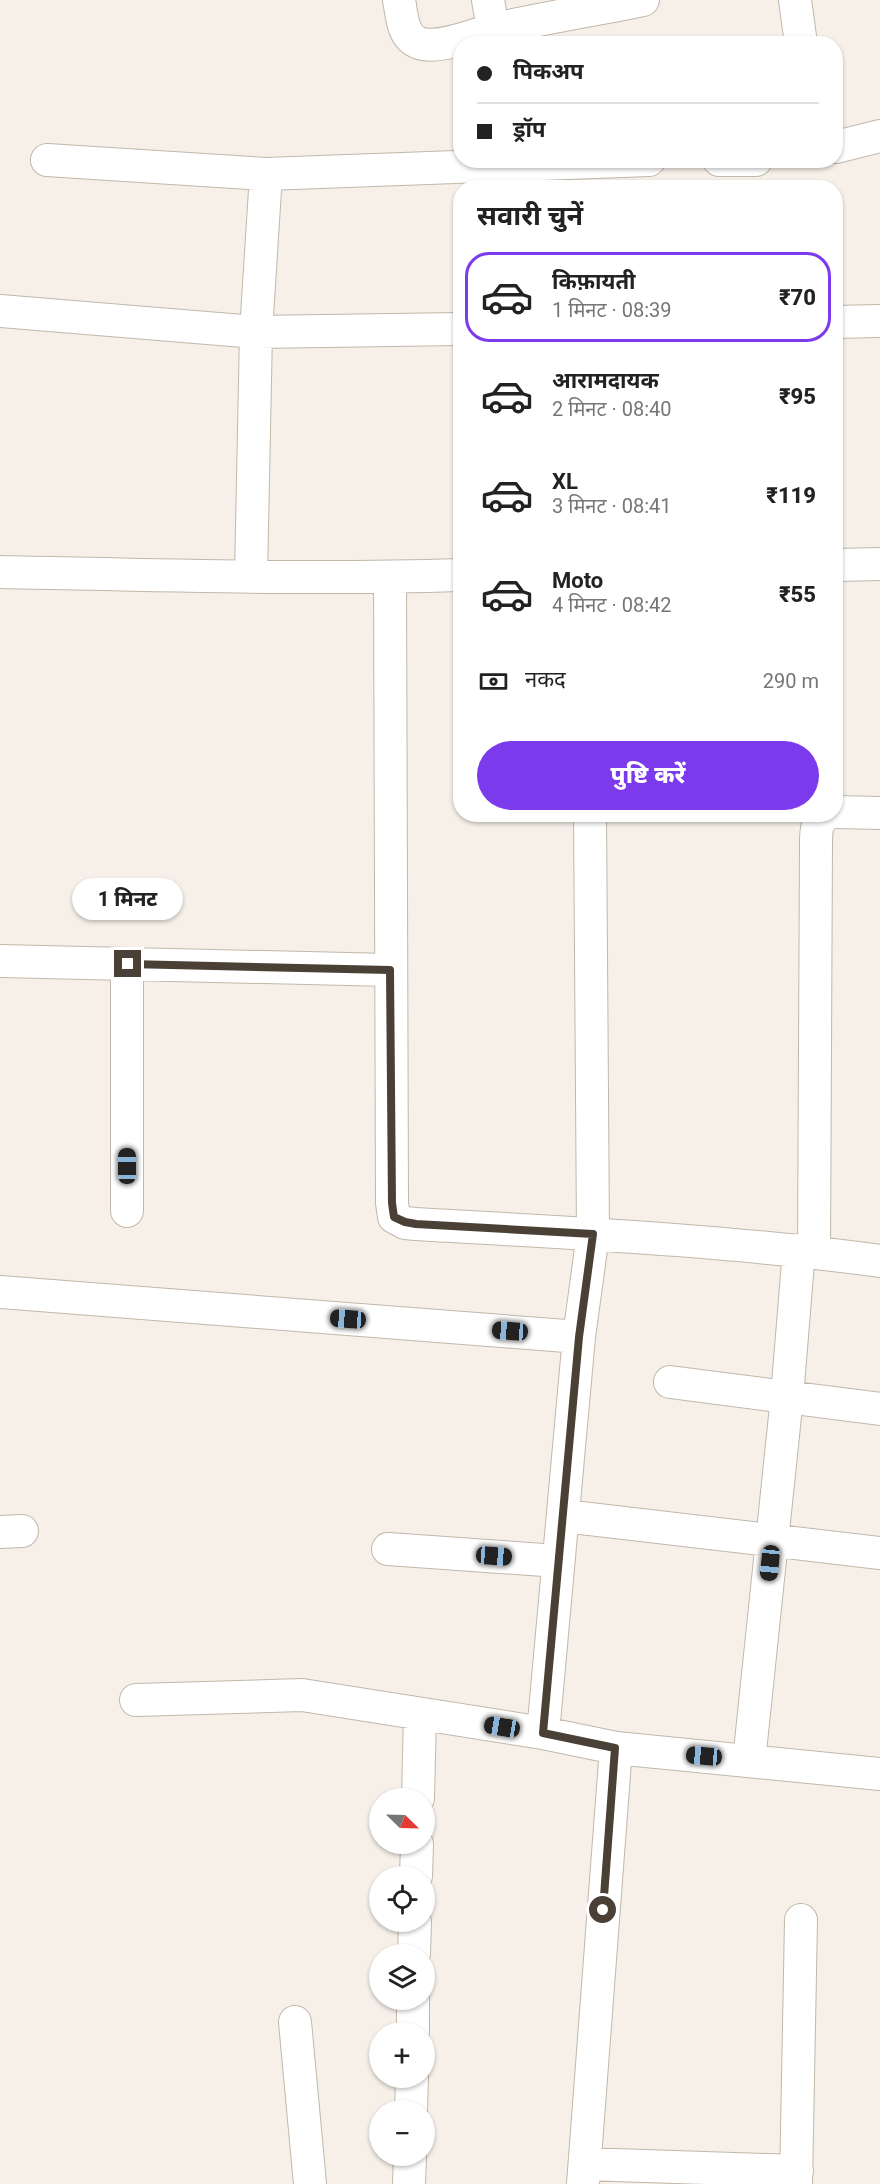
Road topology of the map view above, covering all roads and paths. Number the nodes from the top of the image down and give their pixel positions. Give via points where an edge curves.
1 (399, 0) edge
2 (644, 0) edge
3 (795, 0) edge
4 (491, 15) edge
5 (453, 36) edge
6 (453, 36) edge
7 (800, 36) edge
8 (880, 136) edge
9 (843, 145) edge
10 (47, 160) dead end
11 (453, 167) edge
12 (266, 174) junction
13 (0, 311) edge
14 (877, 321) dead end
15 (843, 322) edge
16 (453, 329) edge
17 (256, 332) junction
18 (880, 564) edge
19 (843, 565) edge
20 (0, 572) edge
21 (453, 575) edge
22 (251, 577) junction
23 (390, 578) junction
24 (843, 812) edge
25 (880, 813) edge
26 (590, 822) edge
27 (820, 822) edge
28 (0, 961) edge
29 (128, 964) junction
30 (390, 970) junction
31 (127, 1211) dead end
32 (593, 1234) junction
33 (807, 1251) junction
34 (880, 1261) edge
35 (0, 1292) edge
36 (579, 1337) junction
37 (670, 1382) dead end
38 (787, 1397) junction
39 (880, 1409) edge
40 (564, 1516) junction
41 (772, 1541) junction
42 (388, 1549) dead end
43 (880, 1553) edge
44 (558, 1561) junction
45 (136, 1700) dead end
46 (420, 1714) junction
47 (543, 1733) junction
48 (615, 1748) junction
49 (749, 1761) junction
50 (880, 1774) edge
51 (418, 1788) edge
52 (801, 1920) dead end
53 (295, 2022) dead end
54 (410, 2166) edge
55 (584, 2174) edge
56 (796, 2178) edge
57 (310, 2184) edge
58 (409, 2184) edge

1 - 6 street via 403,25 419,43 439,44
2 - 4 street
3 - 7 street
4 - 5 street
8 - 9 street
10 - 12 street
11 - 12 street
12 - 17 street
13 - 17 street
14 - 15 street
16 - 17 street
17 - 22 street
18 - 19 street
20 - 22 street
21 - 23 street
22 - 23 street
23 - 30 street
24 - 25 street
26 - 32 street
27 - 33 street via 816,843
28 - 29 street
29 - 30 street
29 - 31 street
30 - 32 street via 394,1217 416,1224
32 - 33 street
32 - 36 street
33 - 34 street
33 - 38 street
35 - 36 street
36 - 40 street
37 - 38 street
38 - 39 street
38 - 41 street
40 - 41 street
40 - 44 street
41 - 43 street
41 - 49 street
42 - 44 street
44 - 47 street
45 - 46 street via 302,1695
46 - 47 street
46 - 51 street
47 - 48 street
48 - 49 street
48 - 55 street
49 - 50 street
52 - 56 street
53 - 57 street
54 - 58 street
55 - 56 street

